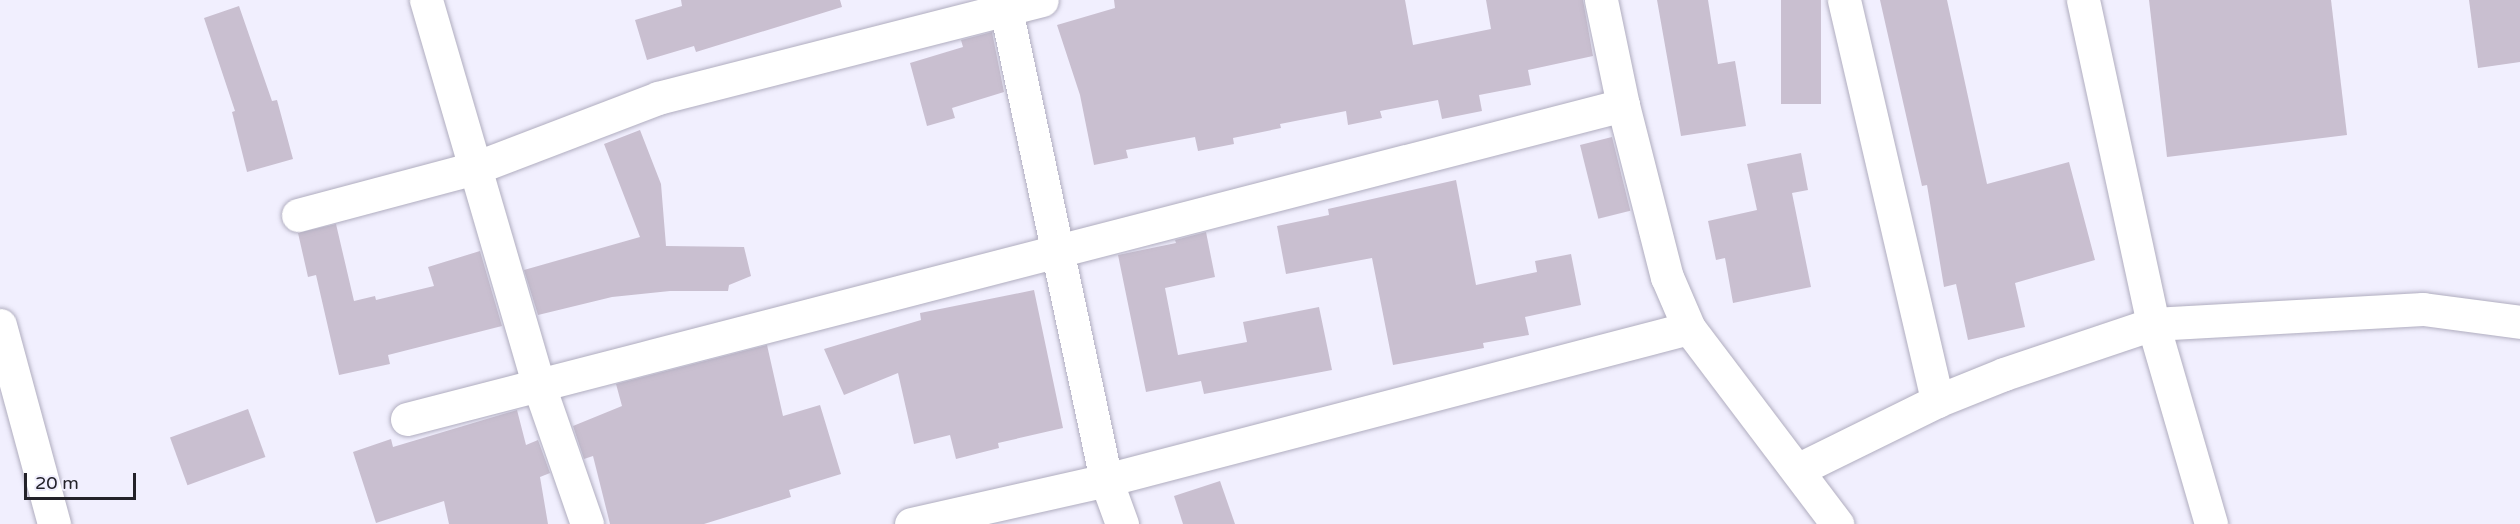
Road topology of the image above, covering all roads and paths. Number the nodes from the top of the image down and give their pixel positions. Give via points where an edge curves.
1 (426, 0) edge
2 (1042, 0) edge
3 (1601, 0) edge
4 (1844, 0) edge
5 (2084, 0) edge
6 (1005, 5) edge
7 (1623, 105) junction
8 (475, 168) junction
9 (298, 215) dead end
10 (1058, 252) junction
11 (2520, 322) edge
12 (2153, 324) junction
13 (0, 325) edge
14 (1689, 328) junction
15 (538, 383) junction
16 (1937, 401) junction
17 (407, 419) dead end
18 (1797, 470) junction
19 (1106, 480) junction
20 (54, 524) edge
21 (587, 524) edge
22 (911, 524) edge
23 (1122, 524) edge
24 (1837, 524) edge
25 (2211, 524) edge

1 - 8 street
2 - 6 street
3 - 7 street
4 - 16 street
5 - 12 street
6 - 8 street via 658,98
6 - 10 street
7 - 10 street
7 - 14 street via 1667,277
8 - 9 street
8 - 15 street
10 - 15 street
10 - 19 street
11 - 12 street via 2423,309
12 - 16 street
12 - 25 street
13 - 20 street
14 - 18 street
14 - 19 street
15 - 17 street
15 - 21 street
16 - 18 street
18 - 24 street
19 - 22 street
19 - 23 street

